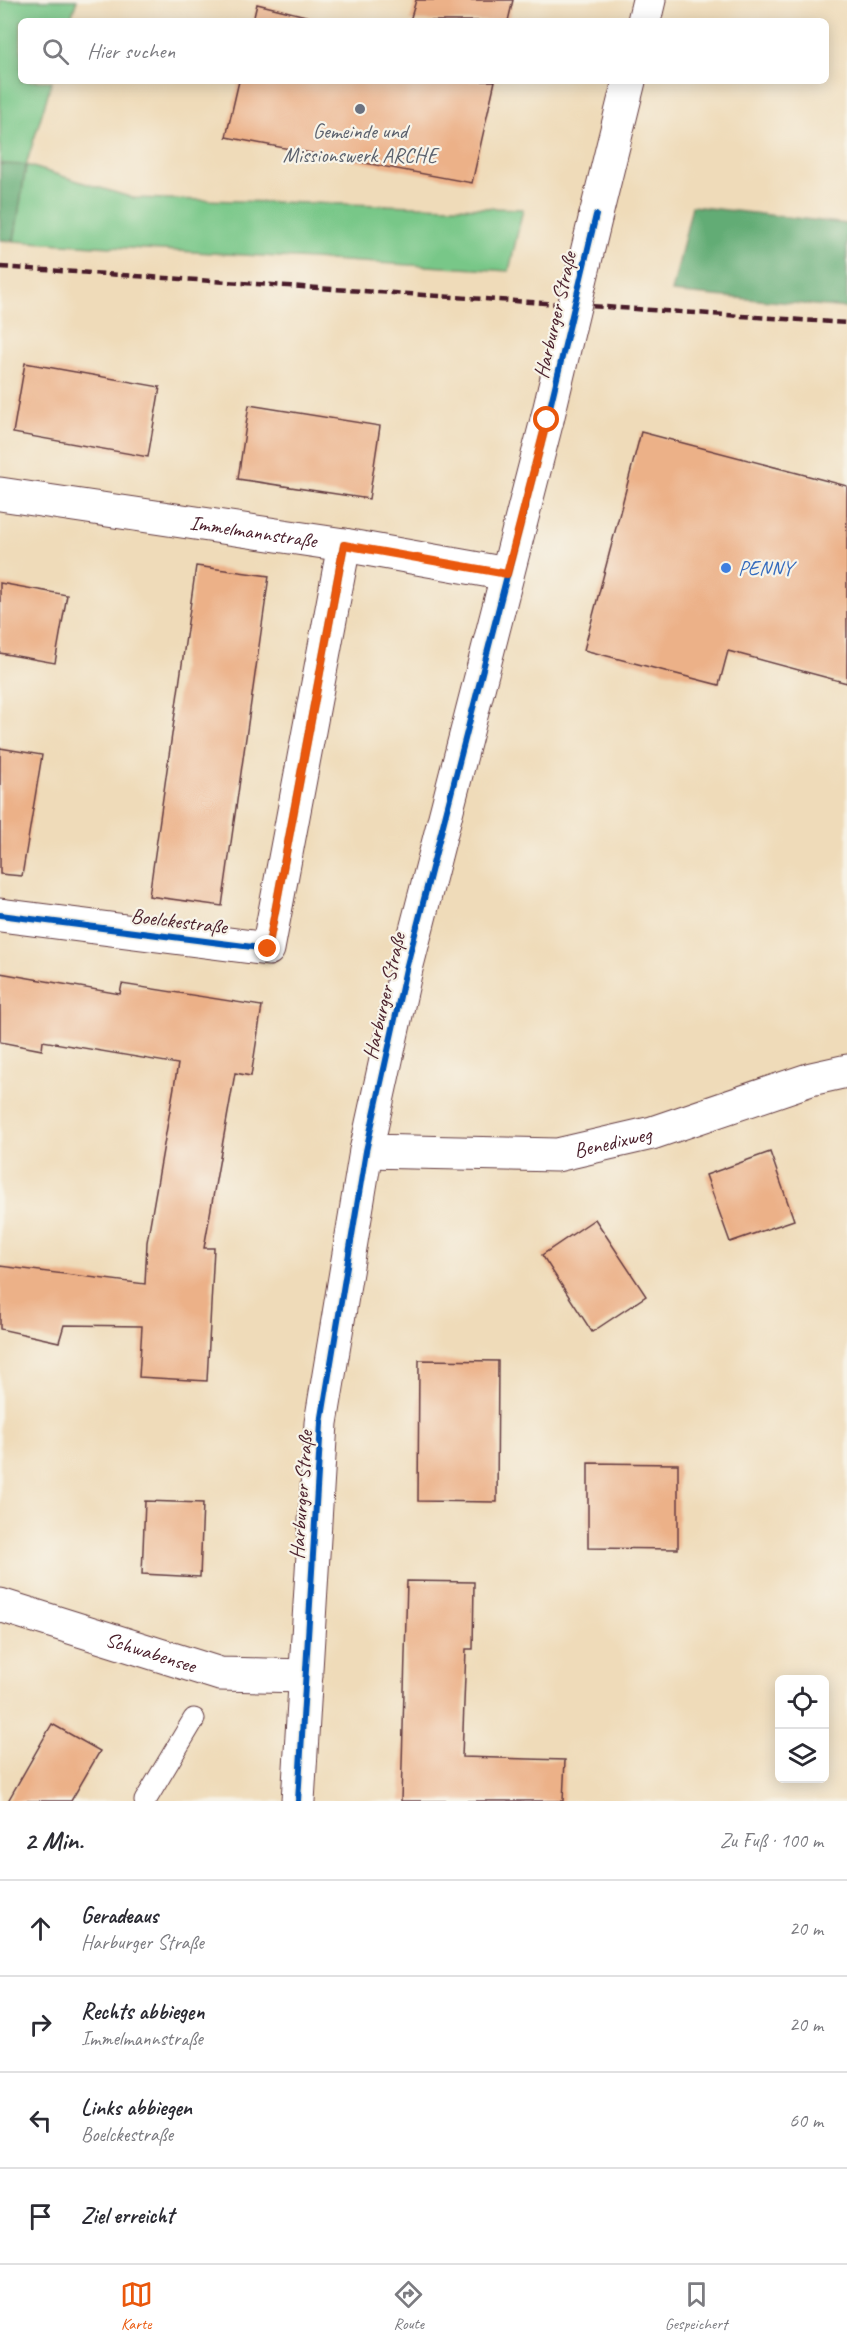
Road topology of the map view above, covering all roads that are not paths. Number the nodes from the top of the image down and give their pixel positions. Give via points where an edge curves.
1 (649, 0) edge
2 (645, 18) edge
3 (628, 84) edge
4 (0, 494) edge
5 (344, 545) junction
6 (507, 574) junction
7 (0, 915) edge
8 (847, 1071) edge
9 (366, 1151) junction
10 (0, 1605) edge
11 (306, 1676) junction
12 (194, 1719) dead end
13 (145, 1801) edge
14 (298, 1801) edge

1 - 2 street
3 - 6 street, Harburger Straße, bridge
4 - 5 street, Immelmannstraße
5 - 6 street, Immelmannstraße
5 - 7 street, Boelckestraße via 268,949
6 - 9 street, Harburger Straße via 406,969
8 - 9 street, Benedixweg via 811,1079 652,1133 557,1155
9 - 11 street, Harburger Straße via 321,1423
10 - 11 street, Schwabensee via 220,1674
11 - 14 street, Harburger Straße
12 - 13 lane

